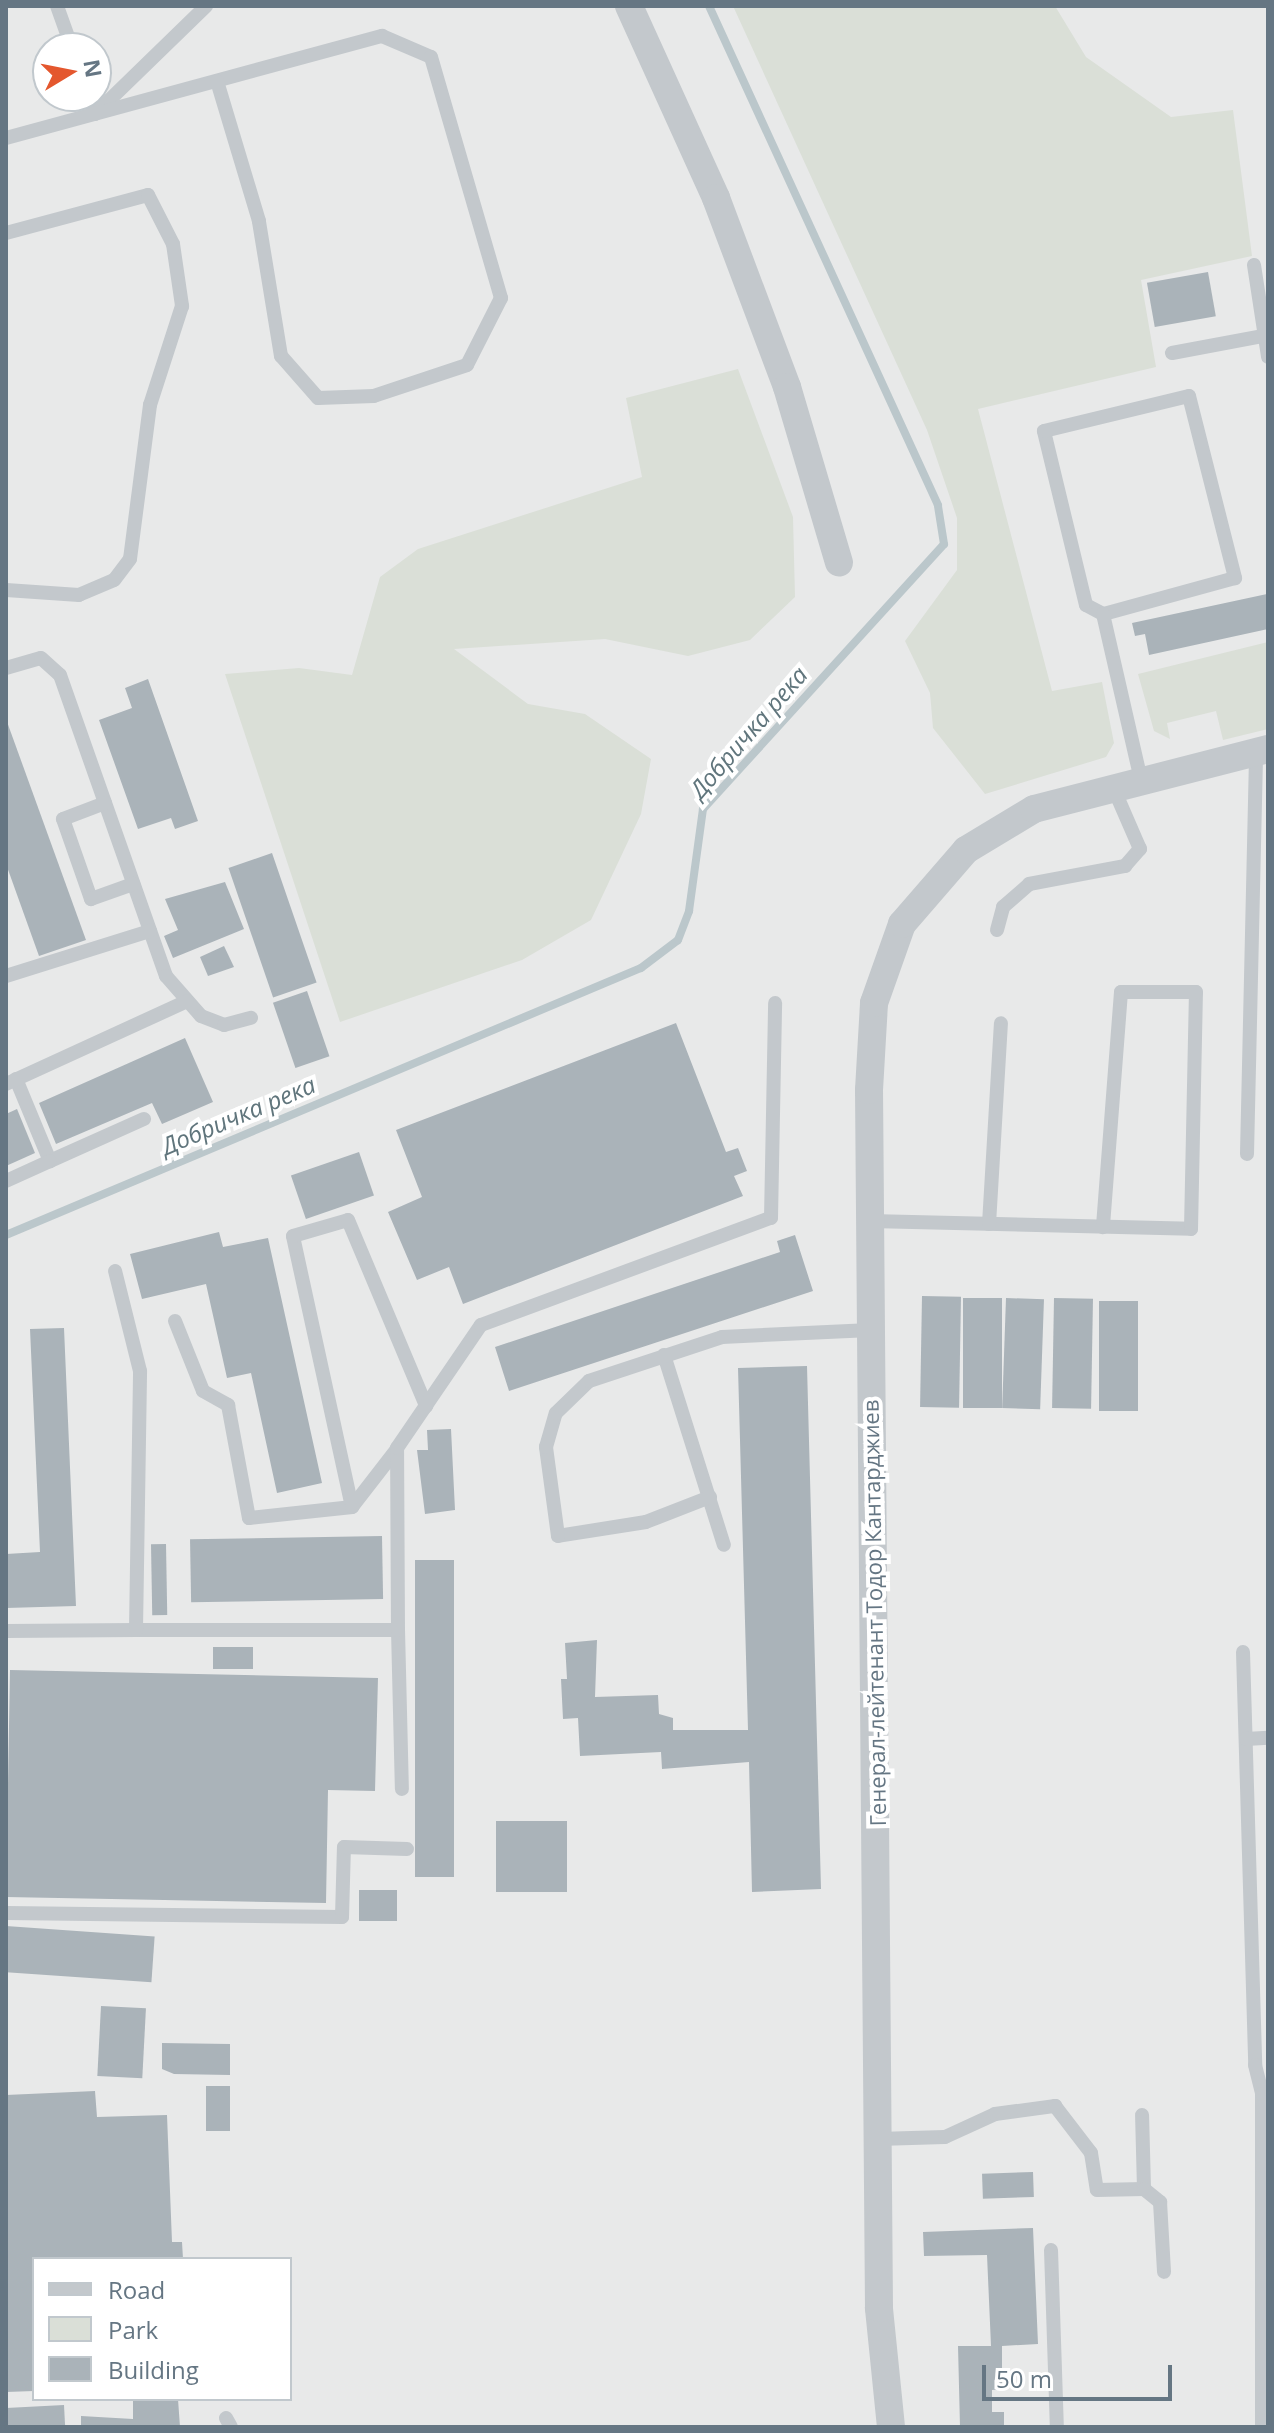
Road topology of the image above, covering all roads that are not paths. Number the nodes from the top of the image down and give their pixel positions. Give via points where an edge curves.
1 (57, 6) edge
2 (206, 6) edge
3 (629, 6) edge
4 (66, 32) edge
5 (217, 81) junction
6 (95, 114) junction
7 (6, 138) edge
8 (6, 233) edge
9 (1254, 265) dead end
10 (1264, 314) edge
11 (1263, 336) junction
12 (1172, 353) dead end
13 (1268, 357) edge
14 (839, 562) dead end
15 (6, 590) edge
16 (1103, 614) junction
17 (6, 668) edge
18 (1262, 751) edge
19 (1141, 780) junction
20 (1113, 787) junction
21 (105, 803) junction
22 (133, 884) junction
23 (1260, 891) edge
24 (997, 930) dead end
25 (150, 931) junction
26 (6, 976) edge
27 (187, 1001) junction
28 (775, 1003) dead end
29 (251, 1018) dead end
30 (1001, 1023) dead end
31 (11, 1081) edge
32 (144, 1119) dead end
33 (1247, 1154) dead end
34 (50, 1161) junction
35 (6, 1181) edge
36 (870, 1221) junction
37 (989, 1224) junction
38 (1103, 1227) junction
39 (115, 1271) dead end
40 (175, 1321) dead end
41 (871, 1330) junction
42 (664, 1355) junction
43 (426, 1406) junction
44 (397, 1448) junction
45 (710, 1497) junction
46 (352, 1507) junction
47 (724, 1545) dead end
48 (136, 1630) junction
49 (398, 1630) junction
50 (6, 1631) edge
51 (1243, 1652) dead end
52 (1268, 1738) edge
53 (1246, 1739) junction
54 (402, 1789) dead end
55 (407, 1849) dead end
56 (6, 1913) edge
57 (1265, 2094) edge
58 (1142, 2115) dead end
59 (878, 2139) junction
60 (1144, 2189) junction
61 (1051, 2250) dead end
62 (1164, 2272) dead end
63 (891, 2427) edge
64 (1057, 2427) edge
65 (1262, 2427) edge

1 - 4 lane
2 - 6 lane
3 - 14 street via 716,198 787,387
5 - 5 lane via 259,221 281,356 318,398 374,396 467,365 501,298 431,57 382,36
5 - 6 lane
6 - 7 lane
8 - 15 lane via 148,195 173,244 182,306 150,405 130,559 114,580 79,595
9 - 10 lane
10 - 11 lane
11 - 12 lane
11 - 13 lane
16 - 16 lane via 1235,578 1189,396 1044,431 1086,605
16 - 19 lane
17 - 21 lane via 41,658 60,675
18 - 19 street, Генерал-лейтенант Тодор Кантарджиев
18 - 23 lane
19 - 20 street, Генерал-лейтенант Тодор Кантарджиев
20 - 24 lane via 1140,849 1125,866 1029,884 1003,907
20 - 36 street, Генерал-лейтенант Тодор Кантарджиев via 1034,809 966,850 902,924 874,1003
21 - 22 lane
21 - 22 lane via 63,819 91,899
22 - 25 lane
23 - 33 lane
25 - 26 lane
25 - 27 lane via 166,976
27 - 29 lane via 224,1025
27 - 31 lane
28 - 43 lane via 771,1218 481,1325
30 - 37 lane
31 - 34 lane
32 - 34 lane
34 - 35 lane
36 - 37 lane
36 - 41 street, Генерал-лейтенант Тодор Кантарджиев
37 - 38 lane
38 - 38 lane via 1121,992 1196,992 1191,1229
39 - 48 lane via 140,1371
40 - 46 lane via 203,1391 228,1405 249,1518
41 - 42 lane via 722,1337
41 - 59 street, Генерал-лейтенант Тодор Кантарджиев
42 - 45 lane
42 - 45 lane via 589,1381 556,1413 546,1447 558,1536 646,1522
43 - 44 lane
43 - 46 lane via 348,1220 293,1236
44 - 46 lane
44 - 49 lane
45 - 47 lane
48 - 49 lane
48 - 50 lane
49 - 54 lane
51 - 53 lane
52 - 53 lane
53 - 57 lane via 1255,2065
55 - 56 lane via 344,1847 342,1917
57 - 65 lane
58 - 60 lane
59 - 60 lane via 945,2137 995,2114 1055,2106 1091,2153 1097,2190
59 - 63 street, Генерал-лейтенант Тодор Кантарджиев via 879,2308
60 - 62 lane via 1160,2202
61 - 64 lane

